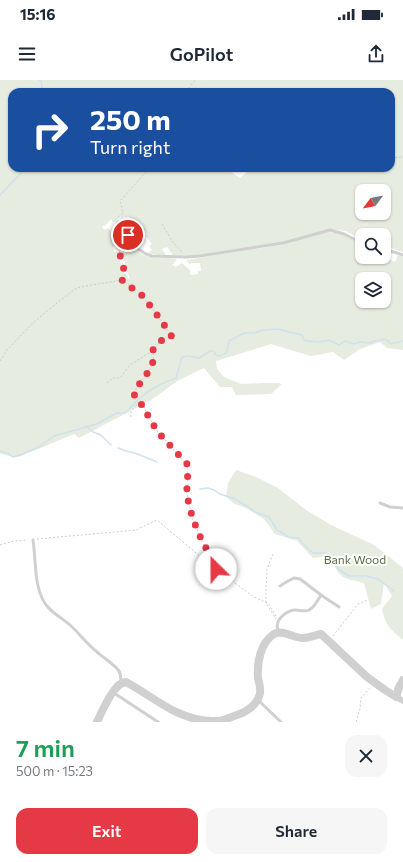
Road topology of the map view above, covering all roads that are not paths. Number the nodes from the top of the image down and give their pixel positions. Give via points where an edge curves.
1 (118, 222) road end
2 (355, 240) edge
3 (391, 251) edge
4 (403, 255) edge
5 (380, 502) dead end
6 (403, 508) edge
7 (33, 540) road end
8 (280, 586) dead end
9 (321, 596) junction
10 (338, 607) dead end
11 (279, 632) junction
12 (403, 680) edge
13 (121, 683) junction
14 (113, 692) junction
15 (400, 699) edge
16 (258, 700) junction
17 (97, 722) edge
18 (158, 722) edge
19 (281, 722) edge

1 - 2 lane via 138,249 152,256 200,256 283,244 330,230
3 - 4 lane
5 - 6 lane via 390,507
7 - 13 lane via 42,600 116,668 121,676
8 - 9 lane via 294,578 300,579
9 - 10 lane
9 - 11 lane via 310,610 294,610 285,614 277,626
11 - 15 street via 303,638 321,634 352,664
11 - 16 street via 266,641 262,648
12 - 15 street via 399,687
13 - 14 street
13 - 16 street via 126,682 174,711 199,720 219,721 241,714
14 - 17 street
14 - 18 lane
16 - 19 lane

